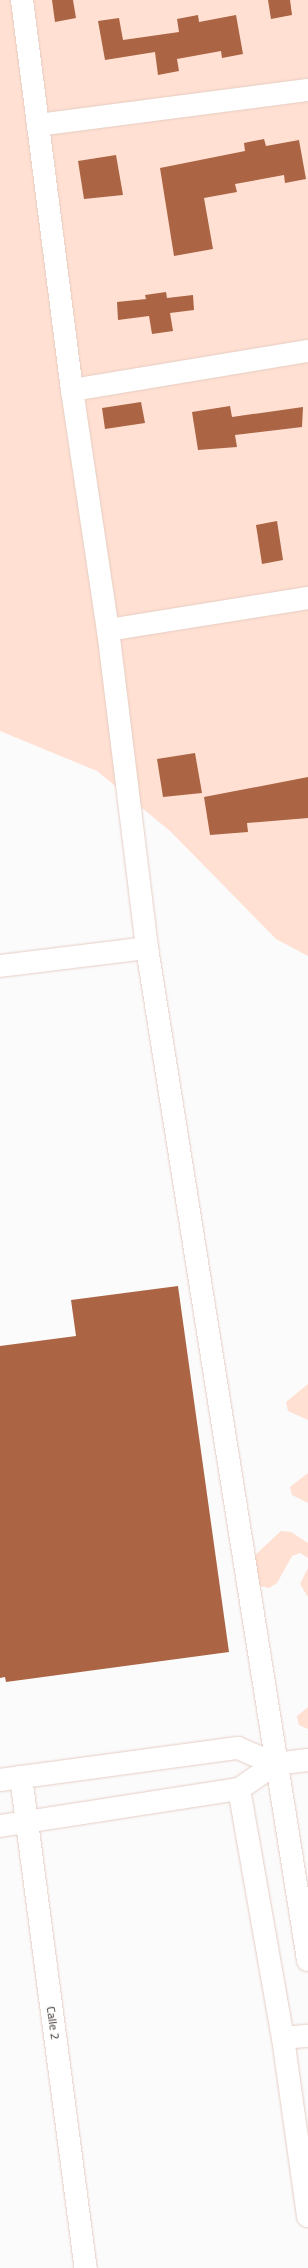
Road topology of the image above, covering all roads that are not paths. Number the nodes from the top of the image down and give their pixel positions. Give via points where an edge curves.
1 (22, 0) edge
2 (308, 90) edge
3 (38, 125) junction
4 (308, 351) edge
5 (72, 390) junction
6 (308, 598) edge
7 (108, 630) junction
8 (147, 948) junction
9 (0, 966) edge
10 (308, 1760) edge
11 (275, 1764) junction
12 (10, 1779) edge
13 (239, 1789) junction
14 (26, 1822) junction
15 (0, 1826) edge
16 (308, 1960) edge
17 (308, 2036) edge
18 (283, 2038) junction
19 (308, 2216) edge
20 (86, 2268) edge

1 - 3 street
2 - 3 street
3 - 5 street
4 - 5 street
5 - 7 street
6 - 7 street
7 - 8 street
8 - 9 street
8 - 11 street
10 - 11 street
11 - 12 street via 238,1748
11 - 13 street
11 - 16 street
12 - 14 street, Calle 2
13 - 14 street
13 - 18 street
14 - 15 street
14 - 20 street, Calle 2
17 - 18 street
18 - 19 street

